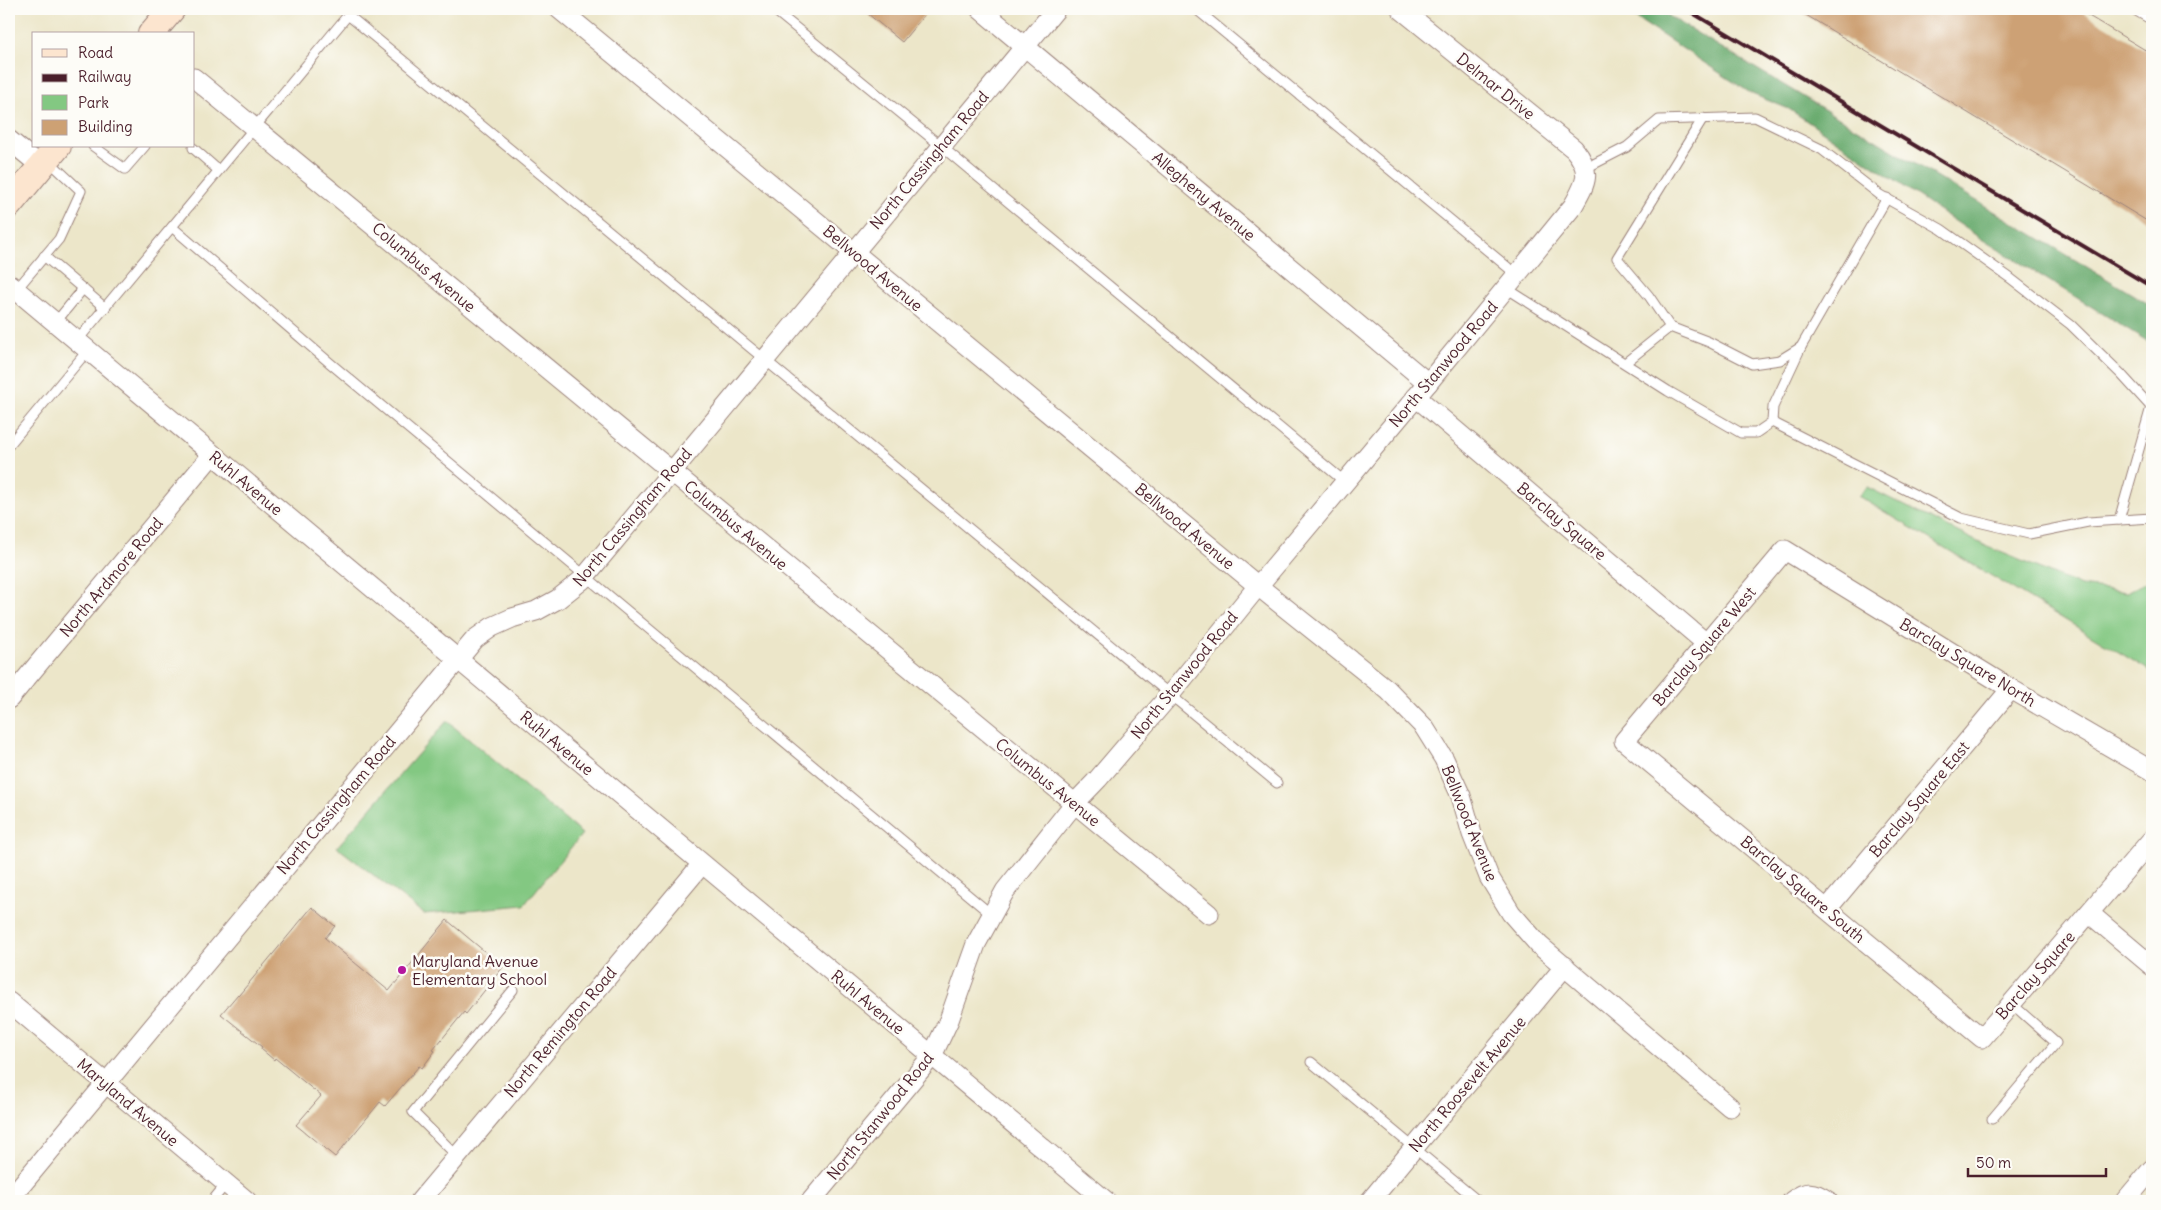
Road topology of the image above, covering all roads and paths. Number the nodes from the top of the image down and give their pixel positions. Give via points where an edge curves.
1 (172, 9) edge
2 (559, 9) edge
3 (773, 9) edge
4 (980, 9) edge
5 (1056, 9) edge
6 (1196, 9) edge
7 (1401, 9) edge
8 (2133, 9) edge
9 (350, 12) edge
10 (2152, 20) edge
11 (153, 32) edge
12 (1025, 46) junction
13 (195, 79) edge
14 (1703, 118) junction
15 (254, 127) junction
16 (9, 140) edge
17 (941, 146) junction
18 (96, 148) edge
19 (143, 148) edge
20 (192, 148) dead end
21 (49, 157) edge
22 (1586, 168) junction
23 (218, 170) junction
24 (1887, 198) junction
25 (9, 205) edge
26 (172, 227) junction
27 (854, 252) junction
28 (44, 256) junction
29 (1511, 282) junction
30 (12, 287) edge
31 (83, 289) junction
32 (105, 308) junction
33 (55, 322) junction
34 (1670, 328) junction
35 (82, 346) junction
36 (1801, 347) junction
37 (763, 360) junction
38 (1625, 364) junction
39 (1428, 383) junction
40 (1416, 397) junction
41 (2152, 408) edge
42 (1772, 422) junction
43 (9, 445) edge
44 (212, 455) junction
45 (671, 471) junction
46 (1344, 482) junction
47 (2152, 518) edge
48 (2119, 520) junction
49 (1785, 550) joint
50 (586, 575) junction
51 (1258, 586) junction
52 (1707, 644) junction
53 (457, 659) junction
54 (2010, 689) junction
55 (1171, 694) junction
56 (9, 699) edge
57 (1624, 742) joint
58 (2152, 771) edge
59 (1277, 783) dead end
60 (1074, 804) junction
61 (2152, 839) edge
62 (702, 864) junction
63 (1827, 909) junction
64 (2089, 913) junction
65 (1209, 914) dead end
66 (993, 915) junction
67 (1565, 966) junction
68 (2152, 966) edge
69 (513, 990) dead end
70 (9, 1002) edge
71 (2011, 1003) junction
72 (1982, 1038) joint
73 (932, 1056) junction
74 (1311, 1062) dead end
75 (106, 1083) junction
76 (1730, 1106) dead end
77 (1992, 1119) dead end
78 (1414, 1148) junction
79 (457, 1156) junction
80 (2152, 1169) edge
81 (226, 1184) junction
82 (9, 1200) edge
83 (212, 1201) edge
84 (247, 1201) edge
85 (420, 1201) edge
86 (810, 1201) edge
87 (1106, 1201) edge
88 (1370, 1201) edge
89 (1478, 1201) edge
90 (1792, 1201) edge
91 (1828, 1201) edge
92 (2125, 1201) edge

1 - 11 street
2 - 27 street, Bellwood Avenue
3 - 17 lane
4 - 12 street, Allegheny Avenue
5 - 12 street, North Cassingham Road
6 - 29 lane
7 - 22 street, Delmar Drive via 1574,149
8 - 10 lane
9 - 15 lane
9 - 37 lane
12 - 17 street, North Cassingham Road
12 - 39 street, Allegheny Avenue
13 - 15 street, Columbus Avenue
14 - 22 lane via 1659,120 1628,147
14 - 24 lane via 1755,117 1821,149
14 - 34 lane via 1617,258 1649,296
15 - 23 lane
15 - 45 street, Columbus Avenue
16 - 21 street
17 - 27 street, North Cassingham Road
17 - 46 lane
18 - 19 lane via 125,169
20 - 23 lane
21 - 25 street
21 - 28 lane via 81,191 59,239
22 - 29 street, North Stanwood Road via 1583,188 1573,206
23 - 26 lane
24 - 36 lane
24 - 41 lane via 1941,229 2071,324
26 - 32 lane
26 - 50 lane
27 - 37 street, North Cassingham Road
27 - 51 street, Bellwood Avenue
28 - 30 lane
28 - 31 lane
29 - 38 lane
29 - 39 street, North Stanwood Road
30 - 33 street, Ruhl Avenue
31 - 32 lane
31 - 33 lane
32 - 35 lane
33 - 35 street, Ruhl Avenue
34 - 36 lane via 1752,364 1780,360
34 - 38 lane
35 - 43 lane
35 - 44 street, Ruhl Avenue
36 - 42 lane via 1773,408
37 - 45 street, North Cassingham Road
37 - 55 lane
38 - 42 lane via 1741,433 1756,433
39 - 40 street, North Stanwood Road
40 - 46 street, North Stanwood Road
40 - 52 street, Barclay Square
41 - 48 lane
42 - 48 lane via 1962,518 2029,534 2088,522
44 - 53 street, Ruhl Avenue
44 - 56 street, North Ardmore Road
45 - 50 street, North Cassingham Road
45 - 60 street, Columbus Avenue
46 - 51 street, North Stanwood Road
47 - 48 lane
49 - 52 street, Barclay Square West
49 - 54 street, Barclay Square North
50 - 53 street, North Cassingham Road via 558,599 492,627 475,639
50 - 66 lane
51 - 55 street, North Stanwood Road
51 - 67 street, Bellwood Avenue via 1388,690 1424,727 1461,796 1489,877 1511,913 1539,945
52 - 57 street, Barclay Square West
53 - 62 street, Ruhl Avenue
53 - 75 street, North Cassingham Road
54 - 58 street, Barclay Square North
54 - 63 street, Barclay Square East
55 - 59 lane
55 - 60 street, North Stanwood Road
57 - 63 street, Barclay Square South
60 - 65 street, Columbus Avenue
60 - 66 street, North Stanwood Road via 1006,891
61 - 64 street, Barclay Square
62 - 73 street, Ruhl Avenue
62 - 79 street, North Remington Road
63 - 72 street, Barclay Square South
64 - 68 street
64 - 71 street, Barclay Square
66 - 73 street, North Stanwood Road via 976,944 949,1020
67 - 76 street, Bellwood Avenue
67 - 78 street, North Roosevelt Avenue
69 - 79 lane via 413,1112
70 - 75 street, Maryland Avenue
71 - 72 street, Barclay Square
71 - 77 lane via 2056,1043
73 - 86 street, North Stanwood Road
73 - 87 street, Ruhl Avenue
74 - 78 lane
75 - 81 street, Maryland Avenue
75 - 82 street, North Cassingham Road
78 - 88 street, North Roosevelt Avenue
78 - 89 lane
79 - 85 street, North Remington Road
80 - 92 street
81 - 83 lane
81 - 84 street, Maryland Avenue
90 - 91 street via 1809,1192

